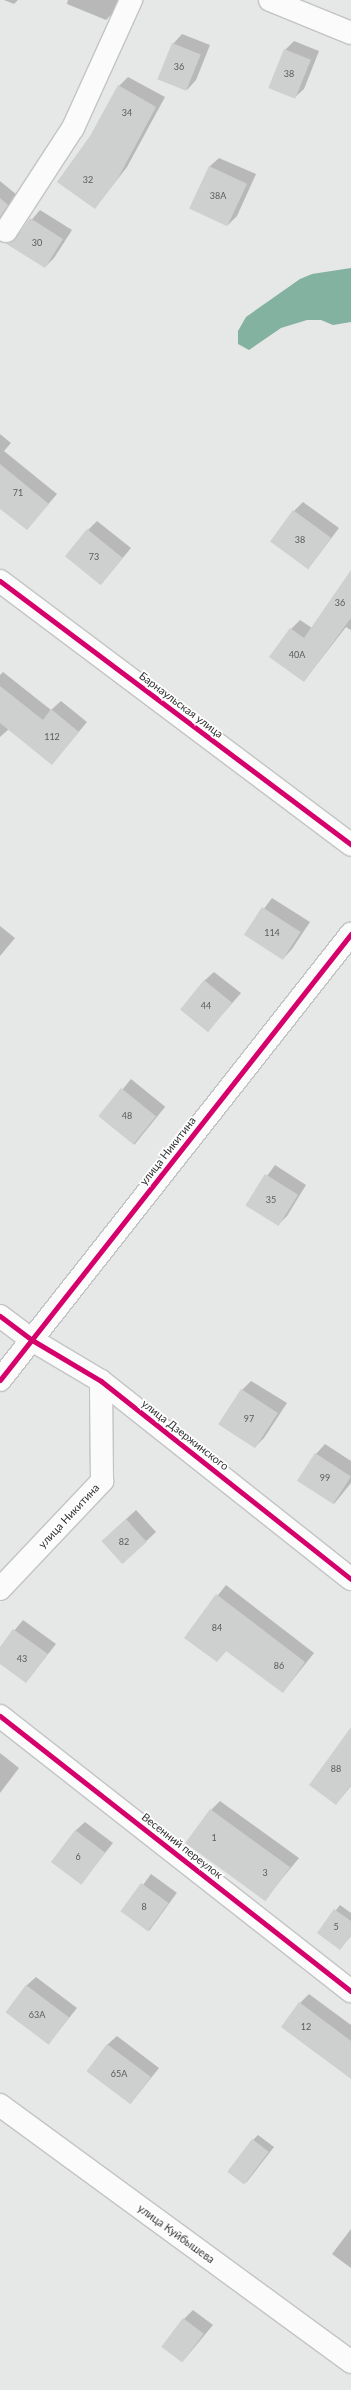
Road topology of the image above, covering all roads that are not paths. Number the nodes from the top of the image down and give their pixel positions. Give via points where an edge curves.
1 (130, 0) edge
2 (270, 0) edge
3 (351, 33) edge
4 (6, 231) dead end
5 (0, 581) edge
6 (351, 844) edge
7 (351, 934) edge
8 (0, 1316) edge
9 (32, 1340) junction
10 (0, 1380) edge
11 (101, 1381) junction
12 (351, 1579) edge
13 (0, 1589) edge
14 (0, 1716) edge
15 (351, 1991) edge
16 (0, 2105) edge
17 (351, 2362) edge

1 - 4 street via 73,128
2 - 3 street
5 - 6 street, Барнаульская улица
7 - 9 street, улица Никитина
8 - 9 street, улица Дзержинского
9 - 10 street, улица Никитина
9 - 11 street, улица Дзержинского
11 - 12 street, улица Дзержинского
11 - 13 street, улица Никитина via 102,1481
14 - 15 street, Весенний переулок
16 - 17 street, улица Куйбышева

